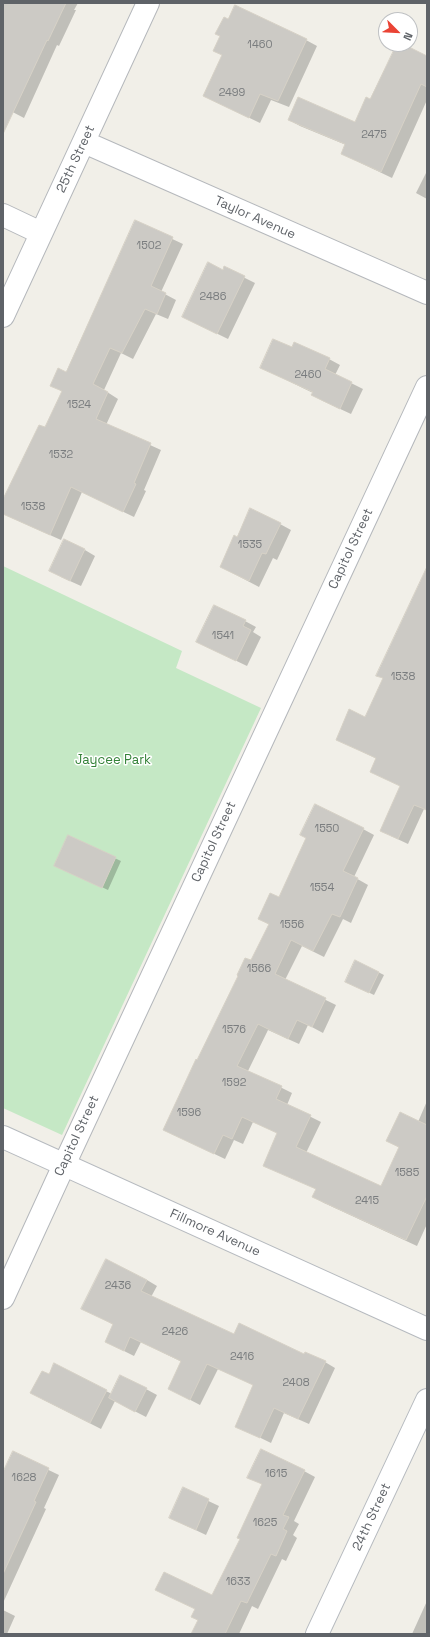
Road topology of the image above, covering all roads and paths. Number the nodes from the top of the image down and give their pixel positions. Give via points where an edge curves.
1 (148, 3) edge
2 (84, 142) junction
3 (3, 215) edge
4 (41, 233) junction
5 (427, 293) edge
6 (3, 316) edge
7 (427, 387) edge
8 (3, 1137) edge
9 (64, 1165) junction
10 (3, 1298) edge
11 (427, 1330) edge
12 (427, 1400) edge
13 (317, 1634) edge

1 - 2 street, 25th Street
2 - 4 street, 25th Street
2 - 5 street, Taylor Avenue
3 - 4 street
4 - 6 street, 25th Street
7 - 9 street, Capitol Street
8 - 9 street, Fillmore Avenue
9 - 10 street, Capitol Street
9 - 11 street, Fillmore Avenue
12 - 13 street, 24th Street

